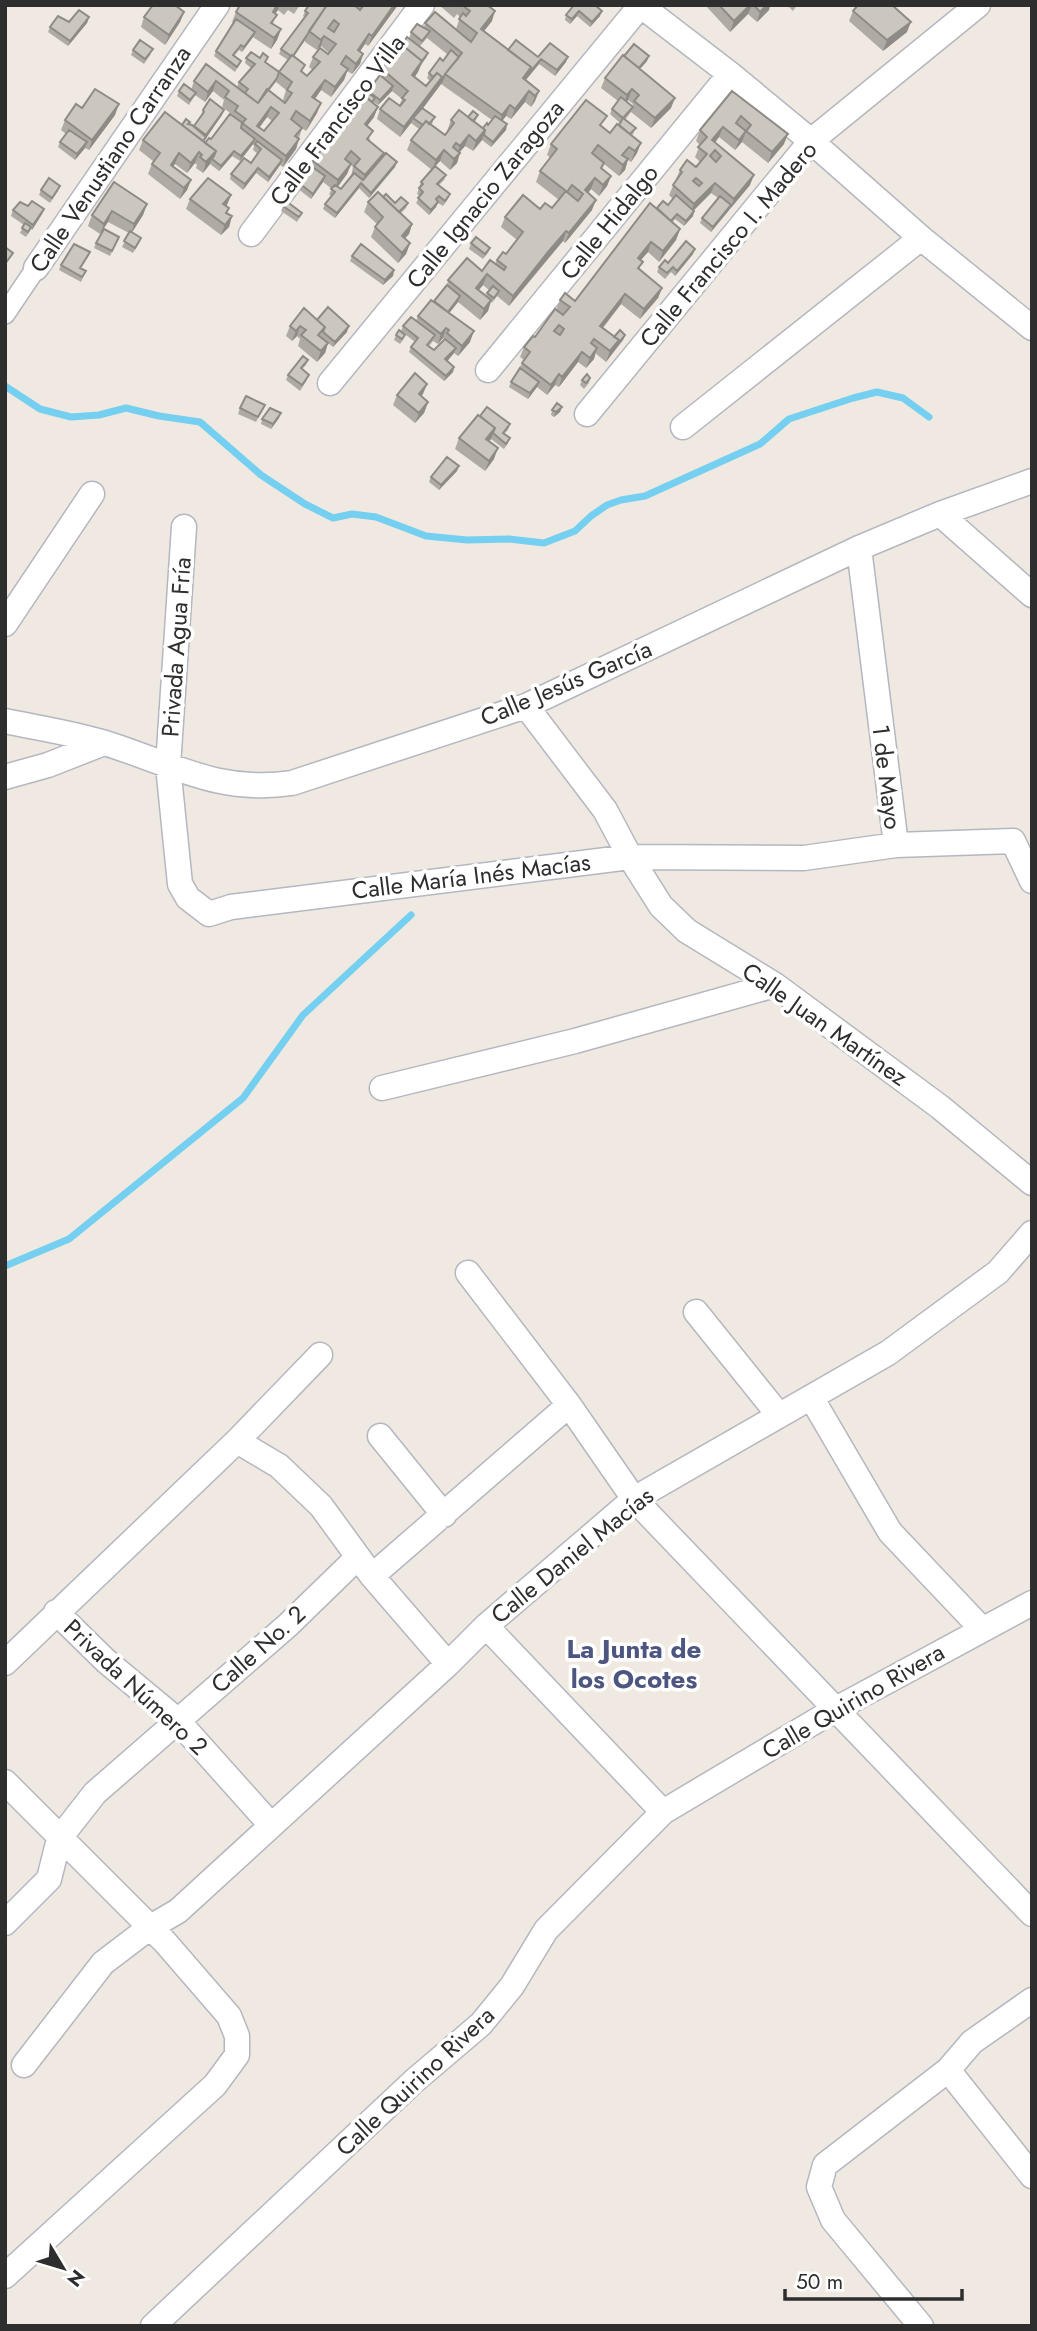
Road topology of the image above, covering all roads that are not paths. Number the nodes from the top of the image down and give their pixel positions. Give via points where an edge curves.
1 (216, 5) edge
2 (422, 5) edge
3 (641, 5) edge
4 (978, 5) edge
5 (730, 74) junction
6 (811, 141) junction
7 (251, 234) dead end
8 (921, 238) junction
9 (36, 268) joint
10 (5, 314) edge
11 (1032, 328) edge
12 (488, 370) dead end
13 (330, 383) dead end
14 (587, 414) dead end
15 (683, 427) dead end
16 (1032, 481) edge
17 (92, 494) dead end
18 (940, 514) junction
19 (184, 527) dead end
20 (859, 548) junction
21 (1032, 595) edge
22 (5, 624) edge
23 (526, 706) junction
24 (5, 721) edge
25 (104, 743) junction
26 (168, 766) junction
27 (5, 777) edge
28 (896, 845) junction
29 (630, 857) junction
30 (1032, 881) edge
31 (775, 985) junction
32 (382, 1088) dead end
33 (1032, 1183) edge
34 (1032, 1233) edge
35 (468, 1273) dead end
36 (696, 1312) dead end
37 (320, 1355) dead end
38 (811, 1396) junction
39 (569, 1405) junction
40 (778, 1414) junction
41 (380, 1436) dead end
42 (237, 1441) junction
43 (634, 1499) junction
44 (444, 1516) junction
45 (365, 1567) junction
46 (1032, 1603) edge
47 (57, 1612) junction
48 (486, 1626) junction
49 (982, 1628) junction
50 (5, 1663) edge
51 (448, 1664) junction
52 (836, 1709) junction
53 (177, 1720) junction
54 (5, 1782) edge
55 (663, 1812) junction
56 (271, 1825) junction
57 (59, 1839) junction
58 (1032, 1914) edge
59 (5, 1923) edge
60 (157, 1935) junction
61 (1032, 2000) edge
62 (24, 2065) dead end
63 (948, 2070) junction
64 (1032, 2176) edge
65 (5, 2276) edge
66 (153, 2326) edge
67 (921, 2326) edge

1 - 9 street, Calle Venustiano Carranza
2 - 7 street, Calle Francisco Villa
3 - 5 street
3 - 13 street, Calle Ignacio Zaragoza
4 - 6 street, Calle Francisco I. Madero
5 - 6 street
5 - 12 street, Calle Hidalgo
6 - 8 street
6 - 14 street, Calle Francisco I. Madero
8 - 11 street
8 - 15 street
9 - 10 street, Calle Venustiano Carranza
16 - 18 street, Calle Jesús García
17 - 22 street
18 - 20 street, Calle Jesús García
18 - 21 street
19 - 26 street, Privada Agua Fría
20 - 23 street, Calle Jesús García
20 - 28 street, 1 de Mayo
23 - 26 street, Calle Jesús García via 292,783 268,787 217,782
23 - 29 street, Calle Juan Martínez via 605,810
24 - 25 street, Calle Jesús García
25 - 26 street, Calle Jesús García
25 - 27 street
26 - 29 street, Calle María Inés Macías via 180,884 188,898 209,915 231,907
28 - 29 street, Calle María Inés Macías via 804,858
28 - 30 street, 1 de Mayo via 1013,841
29 - 31 street, Calle Juan Martínez via 661,906 687,931
31 - 32 street
31 - 33 street, Calle Juan Martínez via 940,1107
34 - 38 street, Calle Daniel Macías via 998,1272 888,1353
35 - 39 street
36 - 40 street
37 - 42 street
38 - 40 street, Calle Daniel Macías
38 - 49 street via 890,1532
39 - 43 street
39 - 44 street, Calle No. 2
40 - 43 street, Calle Daniel Macías
41 - 44 street
42 - 45 street via 279,1466 321,1506
42 - 47 street
43 - 48 street, Calle Daniel Macías
43 - 52 street
44 - 45 street, Calle No. 2
45 - 51 street
45 - 53 street, Calle No. 2 via 288,1625
46 - 49 street, Calle Quirino Rivera
47 - 50 street
47 - 53 street, Privada Número 2 via 106,1661
48 - 51 street, Calle Daniel Macías
48 - 55 street
49 - 52 street, Calle Quirino Rivera
51 - 56 street, Calle Daniel Macías
52 - 55 street, Calle Quirino Rivera
52 - 58 street
53 - 56 street, Privada Número 2
53 - 57 street, Calle No. 2 via 95,1793
54 - 57 street
55 - 66 street, Calle Quirino Rivera via 546,1930 512,1986 481,2024
56 - 60 street, Calle Daniel Macías
57 - 59 street via 49,1880
57 - 60 street
60 - 62 street, Calle Daniel Macías via 103,1963
60 - 65 street via 229,2016 237,2036 237,2055 215,2085
61 - 63 street via 972,2042
63 - 64 street
63 - 67 street via 825,2165 819,2187 833,2220

